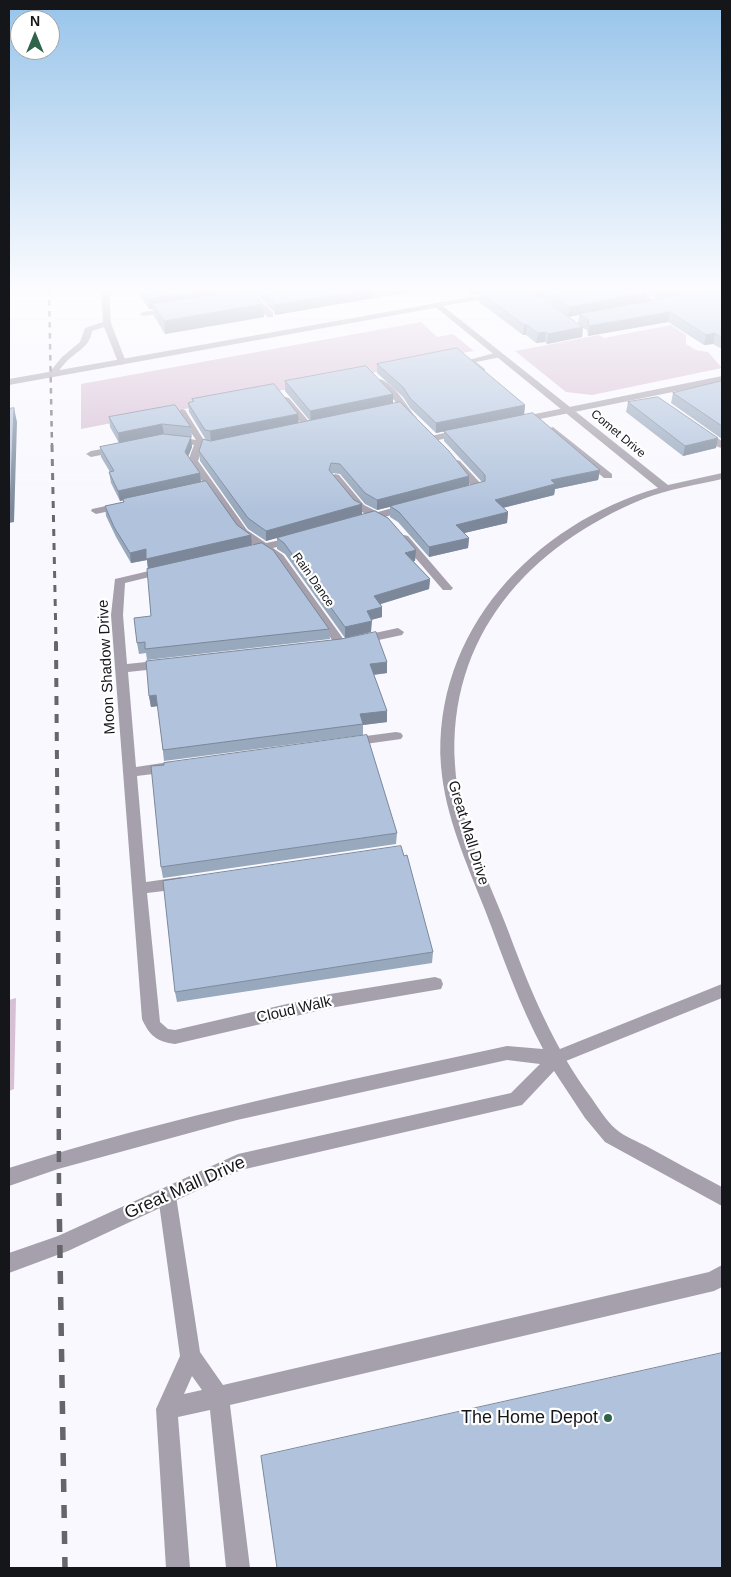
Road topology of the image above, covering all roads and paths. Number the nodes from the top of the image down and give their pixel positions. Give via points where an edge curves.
1 (62, 363) edge
2 (119, 363) edge
3 (471, 363) edge
4 (508, 363) edge
5 (372, 374) edge
6 (51, 375) junction
7 (491, 379) edge
8 (722, 379) edge
9 (9, 382) edge
10 (280, 393) edge
11 (647, 393) junction
12 (662, 404) edge
13 (569, 409) junction
14 (182, 412) edge
15 (536, 417) junction
16 (508, 422) edge
17 (692, 424) edge
18 (308, 426) edge
19 (471, 430) edge
20 (164, 439) edge
21 (230, 442) edge
22 (200, 444) junction
23 (721, 445) edge
24 (128, 447) edge
25 (91, 454) dead end
26 (453, 458) edge
27 (608, 476) dead end
28 (722, 476) edge
29 (335, 477) edge
30 (666, 489) junction
31 (452, 495) edge
32 (134, 503) edge
33 (415, 505) edge
34 (96, 511) dead end
35 (376, 516) junction
36 (354, 523) edge
37 (311, 535) edge
38 (263, 547) junction
39 (234, 554) edge
40 (177, 567) edge
41 (447, 588) dead end
42 (398, 632) dead end
43 (341, 644) junction
44 (325, 646) edge
45 (179, 662) edge
46 (121, 669) junction
47 (396, 736) dead end
48 (337, 744) edge
49 (179, 766) edge
50 (130, 772) junction
51 (198, 880) edge
52 (139, 889) junction
53 (435, 984) dead end
54 (722, 991) edge
55 (156, 1031) joint
56 (556, 1058) junction
57 (9, 1177) edge
58 (167, 1196) junction
59 (722, 1197) edge
60 (9, 1263) edge
61 (722, 1275) edge
62 (190, 1356) junction
63 (219, 1397) junction
64 (167, 1409) junction
65 (178, 1568) edge
66 (238, 1568) edge

1 - 6 street
2 - 6 street
3 - 7 street
4 - 13 street, Comet Drive
5 - 19 street via 399,400 398,407 431,436
6 - 9 street
8 - 11 street
10 - 18 street
11 - 12 street
11 - 13 street
13 - 15 street
13 - 30 street, Comet Drive
14 - 22 street via 201,440
15 - 16 street
15 - 27 street
17 - 23 street
20 - 22 street
21 - 22 street via 211,446
22 - 38 street, Rain Dance via 193,461 205,487 243,532
24 - 25 street
26 - 31 street via 479,488
28 - 30 street, Great Mall Drive
29 - 35 street via 360,507
30 - 56 street, Great Mall Drive via 638,498 579,528 510,581 482,619 454,683 448,735 453,795 519,982
32 - 34 street
33 - 35 street
35 - 36 street
35 - 41 street via 396,529
37 - 38 street
38 - 39 street
38 - 43 street, Rain Dance via 279,557
40 - 46 street, Moon Shadow Drive via 119,581 117,615
42 - 43 street
43 - 44 street
45 - 46 street
46 - 50 street, Moon Shadow Drive
47 - 48 street
49 - 50 street
50 - 52 street, Moon Shadow Drive
51 - 52 street
52 - 55 street, Moon Shadow Drive via 150,1019
53 - 55 street, Cloud Walk via 330,1001 175,1037 165,1037
54 - 56 street
56 - 57 street via 507,1053 237,1112
56 - 58 street, Great Mall Drive via 516,1100 238,1162
56 - 59 street, Great Mall Drive via 598,1122 611,1136
58 - 60 street, Great Mall Drive via 61,1244
58 - 62 street
61 - 63 lane via 714,1281
62 - 63 street
62 - 64 street
63 - 64 lane
63 - 66 street
64 - 65 street

